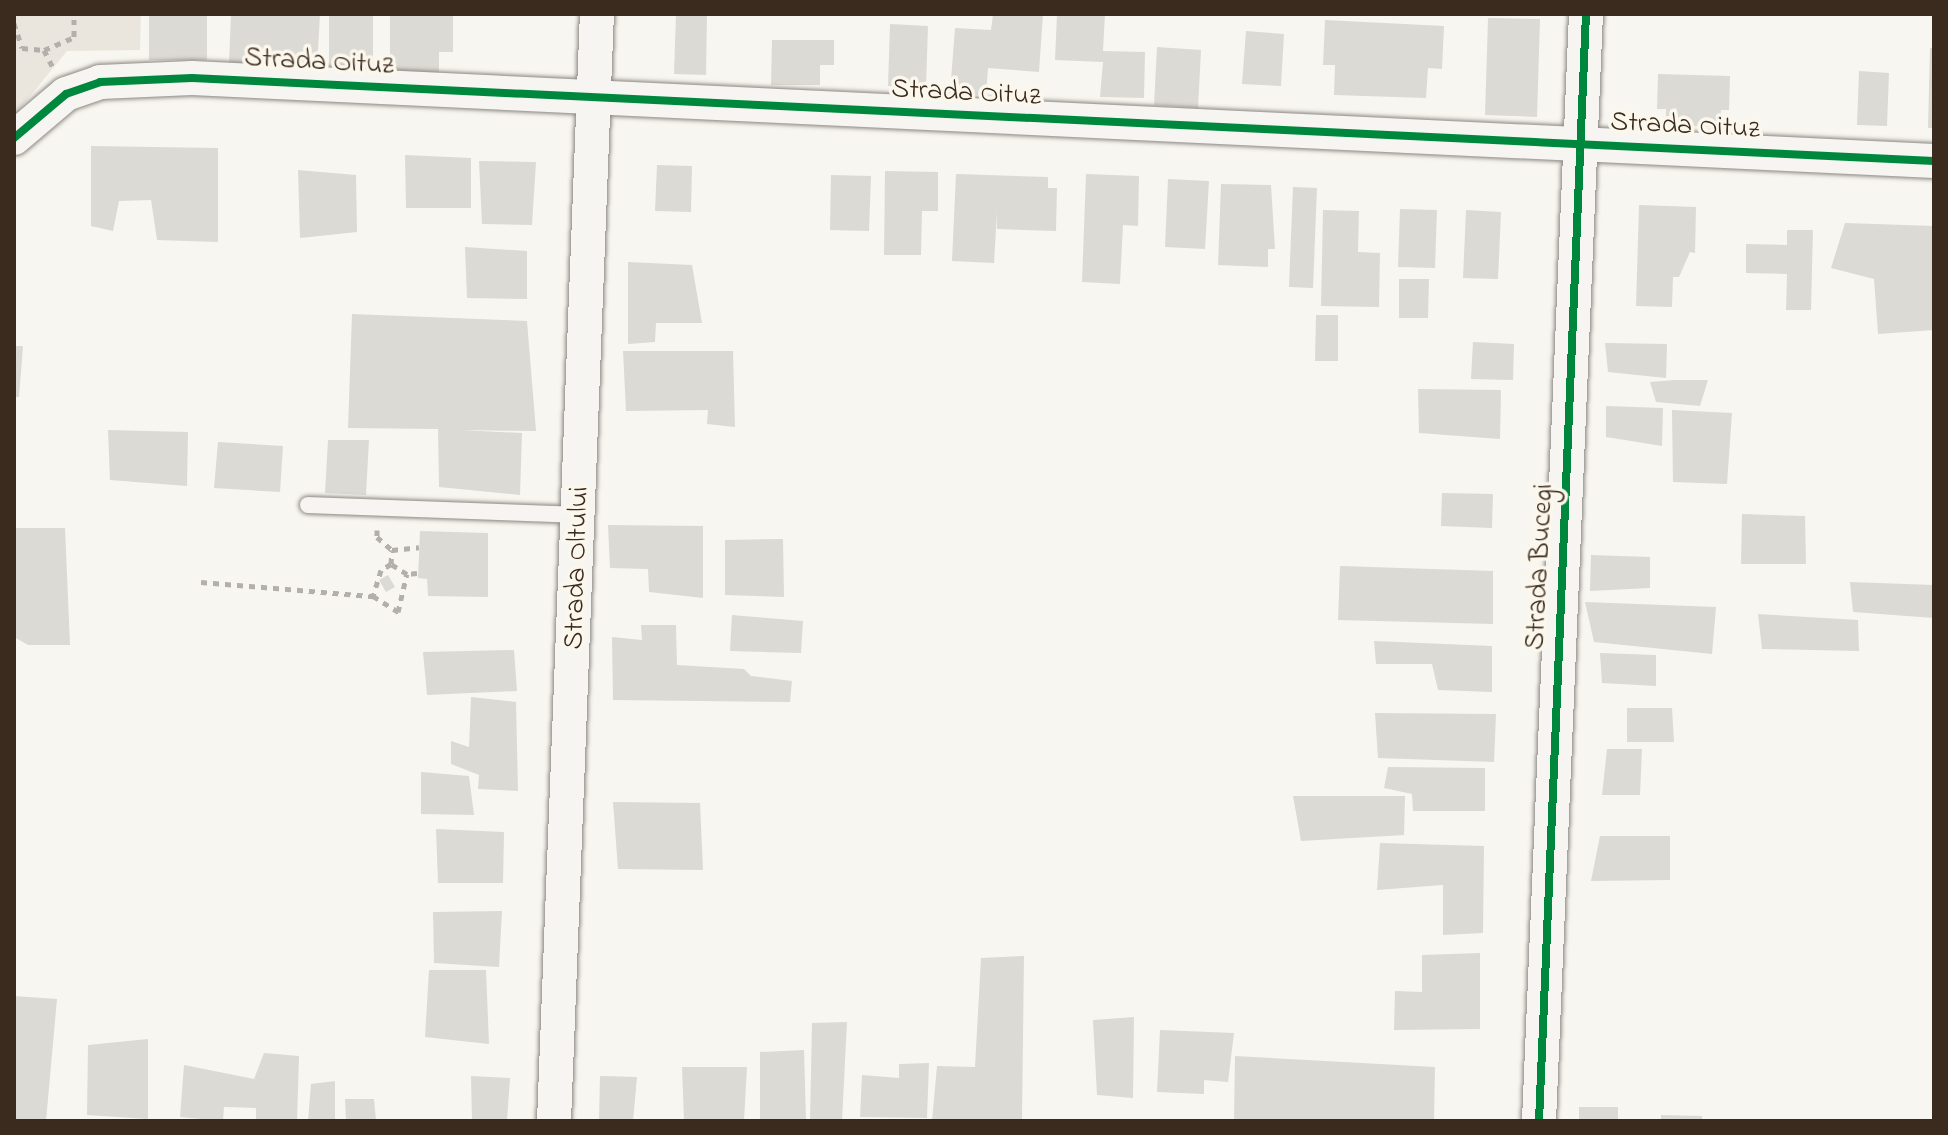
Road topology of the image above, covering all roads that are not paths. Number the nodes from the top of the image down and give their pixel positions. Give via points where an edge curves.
1 (597, 14) edge
2 (1586, 14) edge
3 (594, 99) junction
4 (14, 138) edge
5 (1582, 144) junction
6 (1934, 161) edge
7 (308, 505) dead end
8 (580, 515) junction
9 (554, 1121) edge
10 (1539, 1121) edge

1 - 3 street, Strada Oltului
2 - 5 street, Strada Bucegi
3 - 4 street, Strada Oituz via 192,78 100,82 66,94
3 - 5 street, Strada Oituz
3 - 8 street, Strada Oltului
5 - 6 street, Strada Oituz
5 - 10 street, Strada Bucegi
7 - 8 lane
8 - 9 street, Strada Oltului

